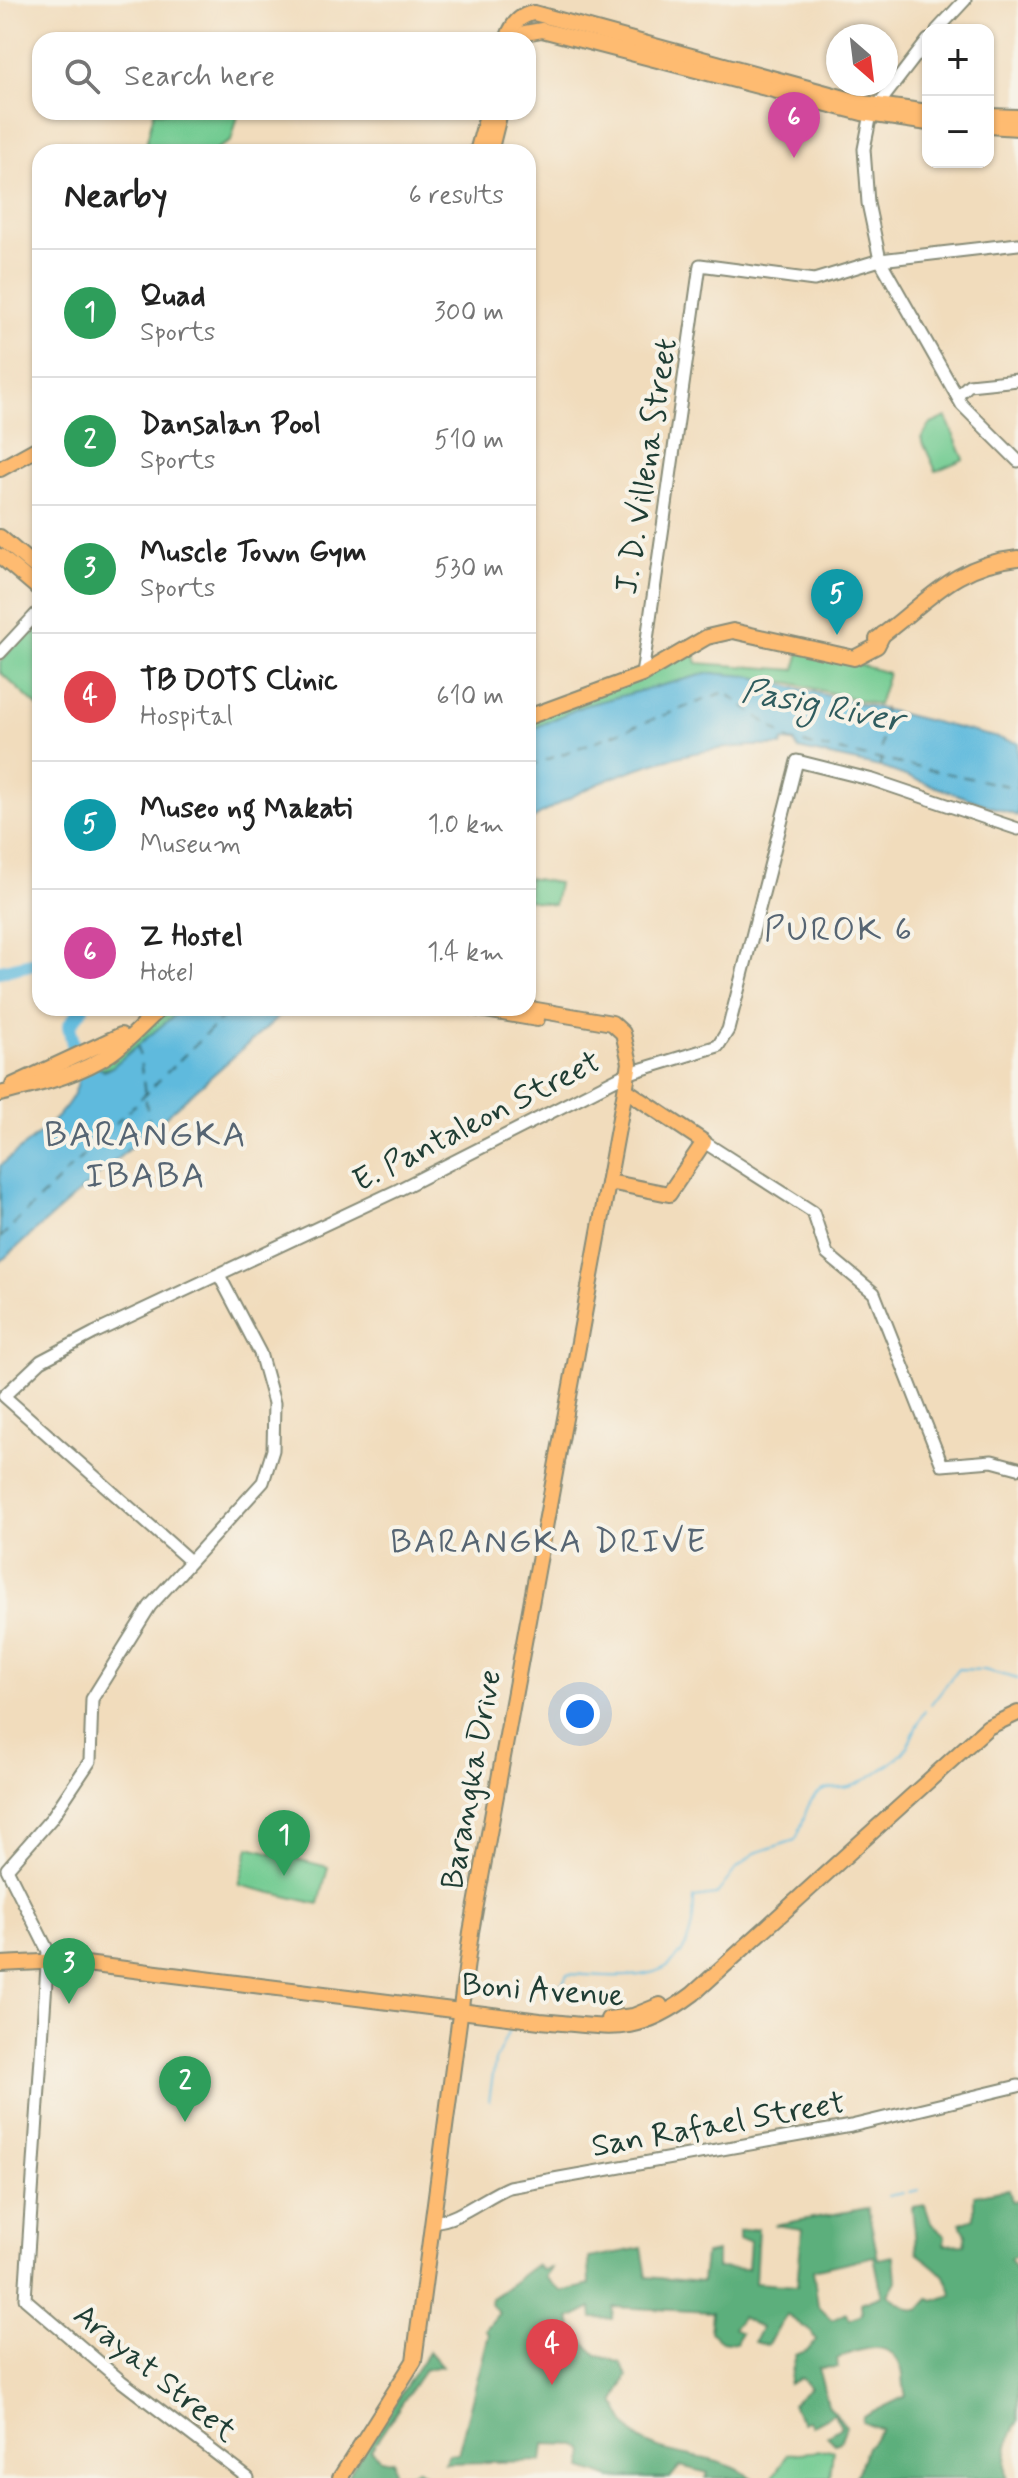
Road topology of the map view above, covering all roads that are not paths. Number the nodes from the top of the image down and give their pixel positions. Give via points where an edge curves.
1 (965, 0) edge
2 (514, 24) junction
3 (943, 24) edge
4 (537, 30) junction
5 (510, 32) edge
6 (533, 32) edge
7 (922, 48) edge
8 (873, 109) junction
9 (922, 112) edge
10 (994, 116) edge
11 (1018, 117) edge
12 (486, 120) edge
13 (498, 120) edge
14 (922, 121) edge
15 (994, 126) edge
16 (1018, 128) edge
17 (479, 144) edge
18 (492, 144) edge
19 (1018, 244) edge
20 (880, 260) junction
21 (1018, 380) edge
22 (957, 396) junction
23 (32, 453) edge
24 (32, 460) edge
25 (1018, 461) edge
26 (17, 465) junction
27 (0, 469) edge
28 (0, 480) edge
29 (0, 537) edge
30 (0, 556) edge
31 (1018, 558) edge
32 (32, 564) edge
33 (32, 583) edge
34 (32, 619) edge
35 (0, 653) edge
36 (642, 675) junction
37 (536, 714) edge
38 (1018, 829) edge
39 (536, 1010) edge
40 (152, 1016) edge
41 (520, 1016) edge
42 (626, 1074) junction
43 (626, 1090) junction
44 (2, 1093) edge
45 (704, 1142) junction
46 (609, 1182) junction
47 (219, 1275) junction
48 (1018, 1468) edge
49 (190, 1561) junction
50 (1018, 1704) edge
51 (1018, 1713) edge
52 (0, 1956) edge
53 (48, 1956) junction
54 (0, 1964) edge
55 (461, 2007) junction
56 (1018, 2086) edge
57 (434, 2221) junction
58 (248, 2478) edge
59 (340, 2478) edge

1 - 3 street
2 - 4 main road
2 - 5 main road
2 - 8 main road via 534,13
4 - 6 main road
4 - 8 main road
7 - 8 street
8 - 9 main road
8 - 14 main road
8 - 20 street via 864,149 865,184
10 - 11 main road
12 - 17 main road
13 - 18 main road
15 - 16 main road
19 - 20 street
20 - 22 street
20 - 36 street, J. D. Villena Street via 814,280 700,265
21 - 22 street via 969,385
22 - 25 street
23 - 26 main road
24 - 26 main road
26 - 27 main road
26 - 28 main road
29 - 32 main road
30 - 33 main road
31 - 36 main road via 959,573 883,634 877,646 854,658 733,631 707,637
34 - 35 street
36 - 37 main road
38 - 42 street, E. Pantaleon Street via 873,780 797,761 723,1041 708,1051
39 - 42 main road, Barangka Drive via 616,1025 625,1037 630,1063
40 - 44 main road via 106,1050
41 - 42 main road, Barangka Drive via 607,1031 615,1037
42 - 43 main road, Barangka Drive
42 - 47 street, E. Pantaleon Street
43 - 45 main road
43 - 46 main road, Barangka Drive
45 - 46 main road via 669,1194
45 - 48 street via 813,1212 827,1254 874,1293 942,1465 992,1461
46 - 55 main road, Barangka Drive
47 - 49 street via 266,1367 274,1403 273,1450 263,1482
47 - 49 street, E. Pantaleon Street via 61,1349 4,1396
49 - 53 street via 150,1606 92,1699 90,1761 51,1819 7,1869
50 - 55 main road, Boni Avenue via 972,1730 668,2001 633,2016 606,2019
51 - 55 main road, Boni Avenue via 988,1727 676,2007 627,2028
52 - 53 main road, Boni Avenue
53 - 54 main road, Boni Avenue
53 - 55 main road, Boni Avenue
53 - 58 street, Arayat Street via 25,2299
55 - 57 main road, Barangka Drive
56 - 57 street, San Rafael Street via 851,2126 509,2187 448,2220
57 - 59 main road, Barangka Drive via 414,2361

